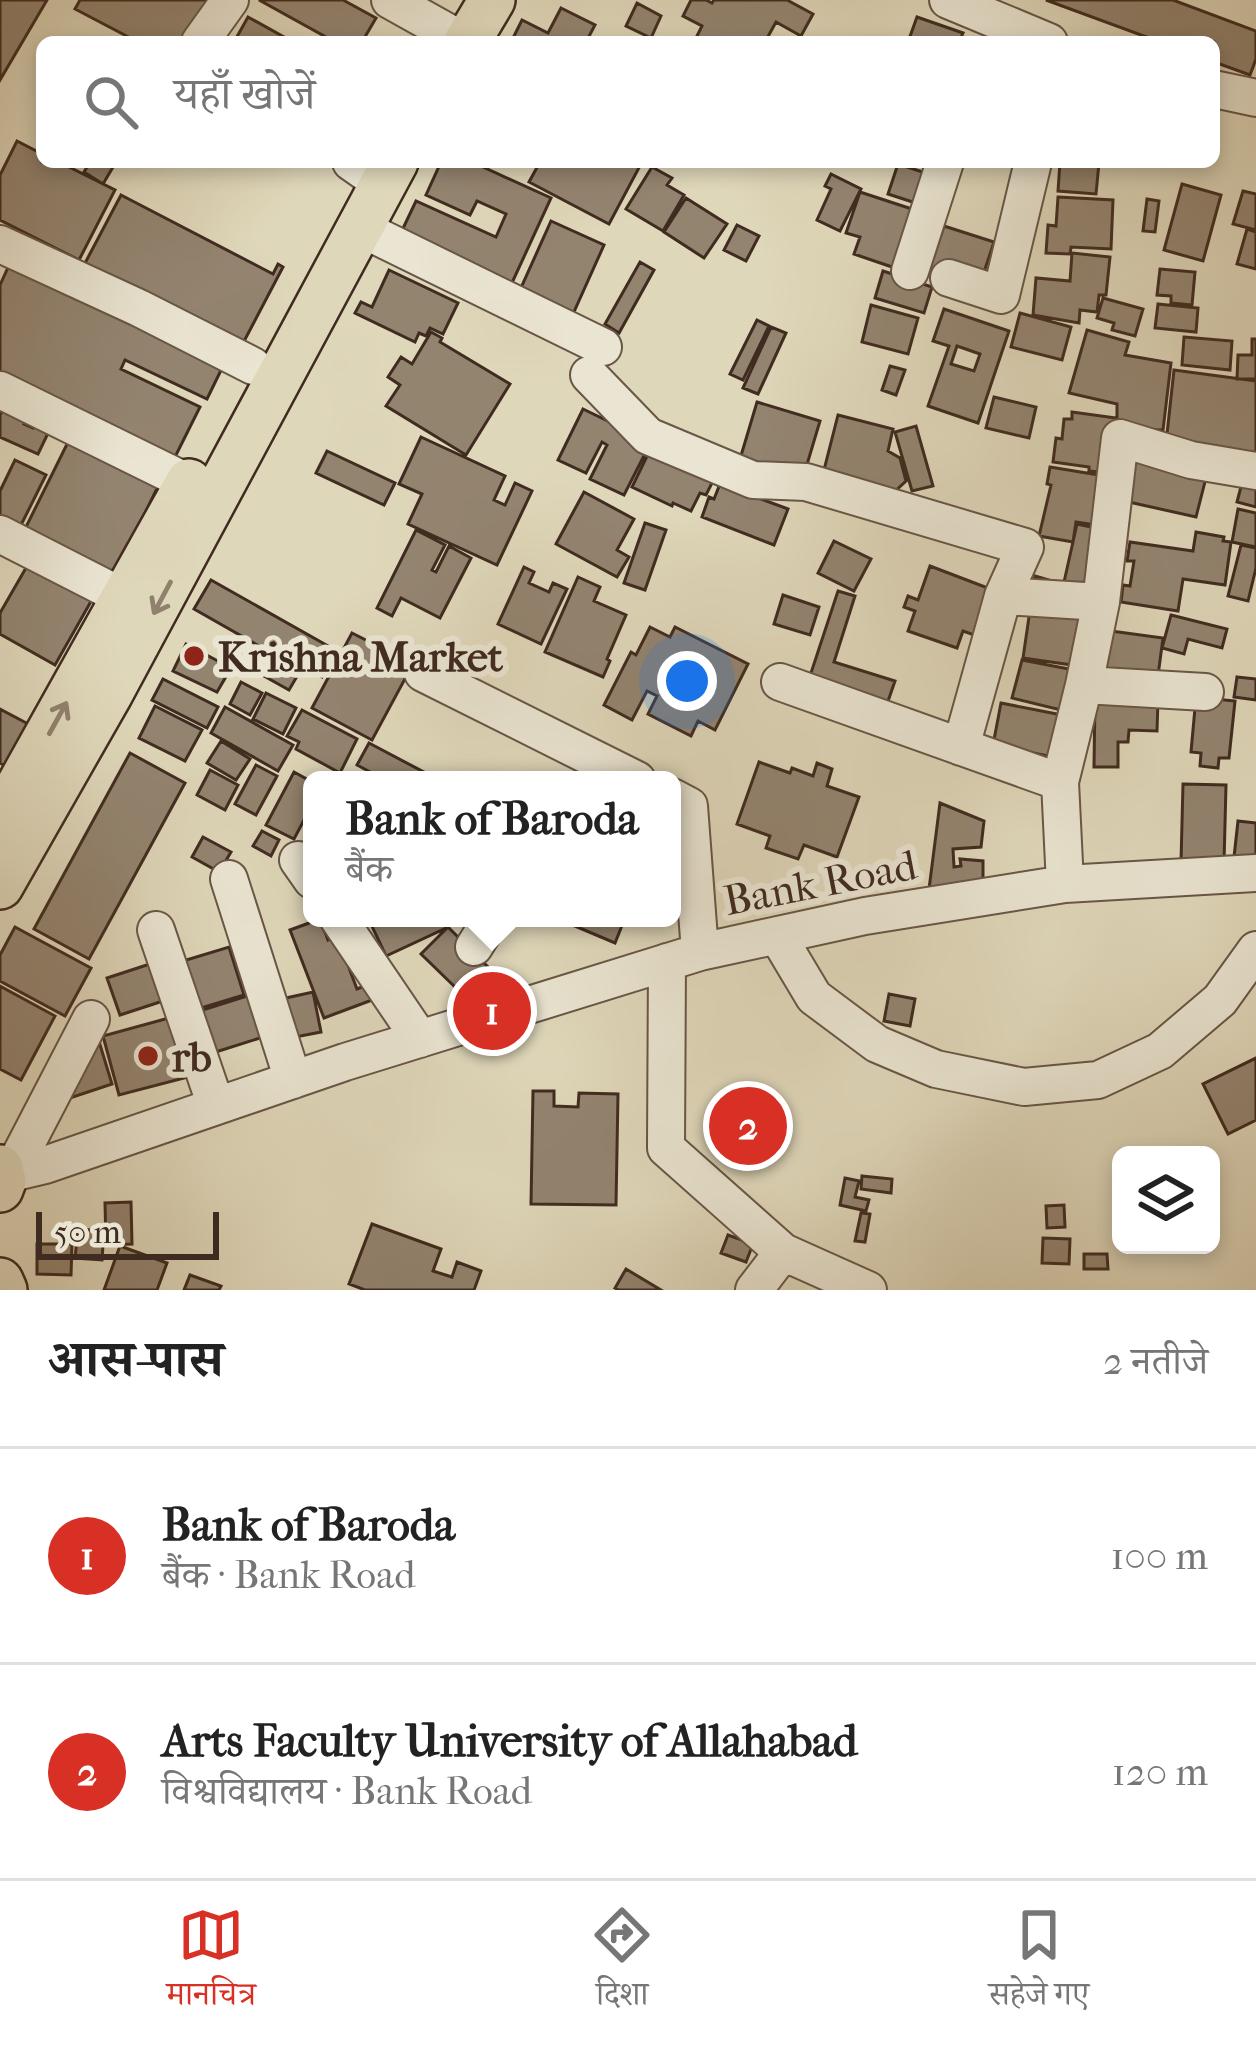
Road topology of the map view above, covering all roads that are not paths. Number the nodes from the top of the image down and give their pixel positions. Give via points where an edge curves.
1 (230, 0) edge
2 (390, 0) edge
3 (492, 0) edge
4 (948, 0) edge
5 (457, 29) edge
6 (985, 30) edge
7 (204, 36) edge
8 (1017, 36) edge
9 (1220, 90) edge
10 (1256, 98) edge
11 (372, 168) edge
12 (373, 168) edge
13 (942, 168) edge
14 (1032, 168) edge
15 (359, 228) junction
16 (0, 244) edge
17 (910, 271) dead end
18 (949, 278) dead end
19 (253, 366) junction
20 (0, 390) edge
21 (1256, 471) edge
22 (189, 483) junction
23 (0, 534) edge
24 (1003, 596) junction
25 (125, 598) junction
26 (1101, 602) junction
27 (423, 673) dead end
28 (780, 682) dead end
29 (1084, 685) junction
30 (1205, 692) dead end
31 (961, 747) junction
32 (581, 768) edge
33 (1060, 782) junction
34 (681, 802) edge
35 (0, 820) edge
36 (1256, 873) edge
37 (229, 879) dead end
38 (1065, 884) junction
39 (0, 886) edge
40 (344, 927) edge
41 (156, 930) dead end
42 (777, 935) junction
43 (1256, 950) edge
44 (683, 957) junction
45 (91, 1019) dead end
46 (421, 1039) junction
47 (293, 1080) junction
48 (216, 1106) junction
49 (3, 1176) edge
50 (783, 1252) junction
51 (0, 1281) edge
52 (4, 1290) edge
53 (754, 1290) edge
54 (868, 1290) edge

1 - 7 street
2 - 5 street
3 - 5 main road
4 - 6 street
6 - 8 street
9 - 10 street
11 - 19 main road
12 - 15 main road
13 - 17 street
14 - 18 street via 1000,295
15 - 24 street via 596,361 649,436 753,480 806,482 1025,547
15 -> 39 main road
16 - 19 street
19 - 22 main road
20 - 22 street
21 - 26 street via 1120,438
22 - 25 main road
23 - 25 street
24 - 26 street
24 - 31 street
35 -> 25 main road
26 - 29 street
27 - 32 street
28 - 31 street
29 - 30 street
29 - 33 street
31 - 33 street
33 - 38 street
34 - 44 street via 689,806
36 - 38 street, Bank Road
37 - 47 street
38 - 42 street, Bank Road
40 - 46 street
41 - 48 street
42 - 43 street via 814,997 877,1044 936,1069 1024,1087 1098,1080 1160,1051 1220,1000
42 - 44 street, Bank Road
44 - 46 street, Bank Road
44 - 50 street via 666,1148
45 - 49 street
46 - 47 street, Bank Road
47 - 48 street, Bank Road
48 - 49 street, Bank Road
50 - 53 street
50 - 54 street
51 - 52 main road

